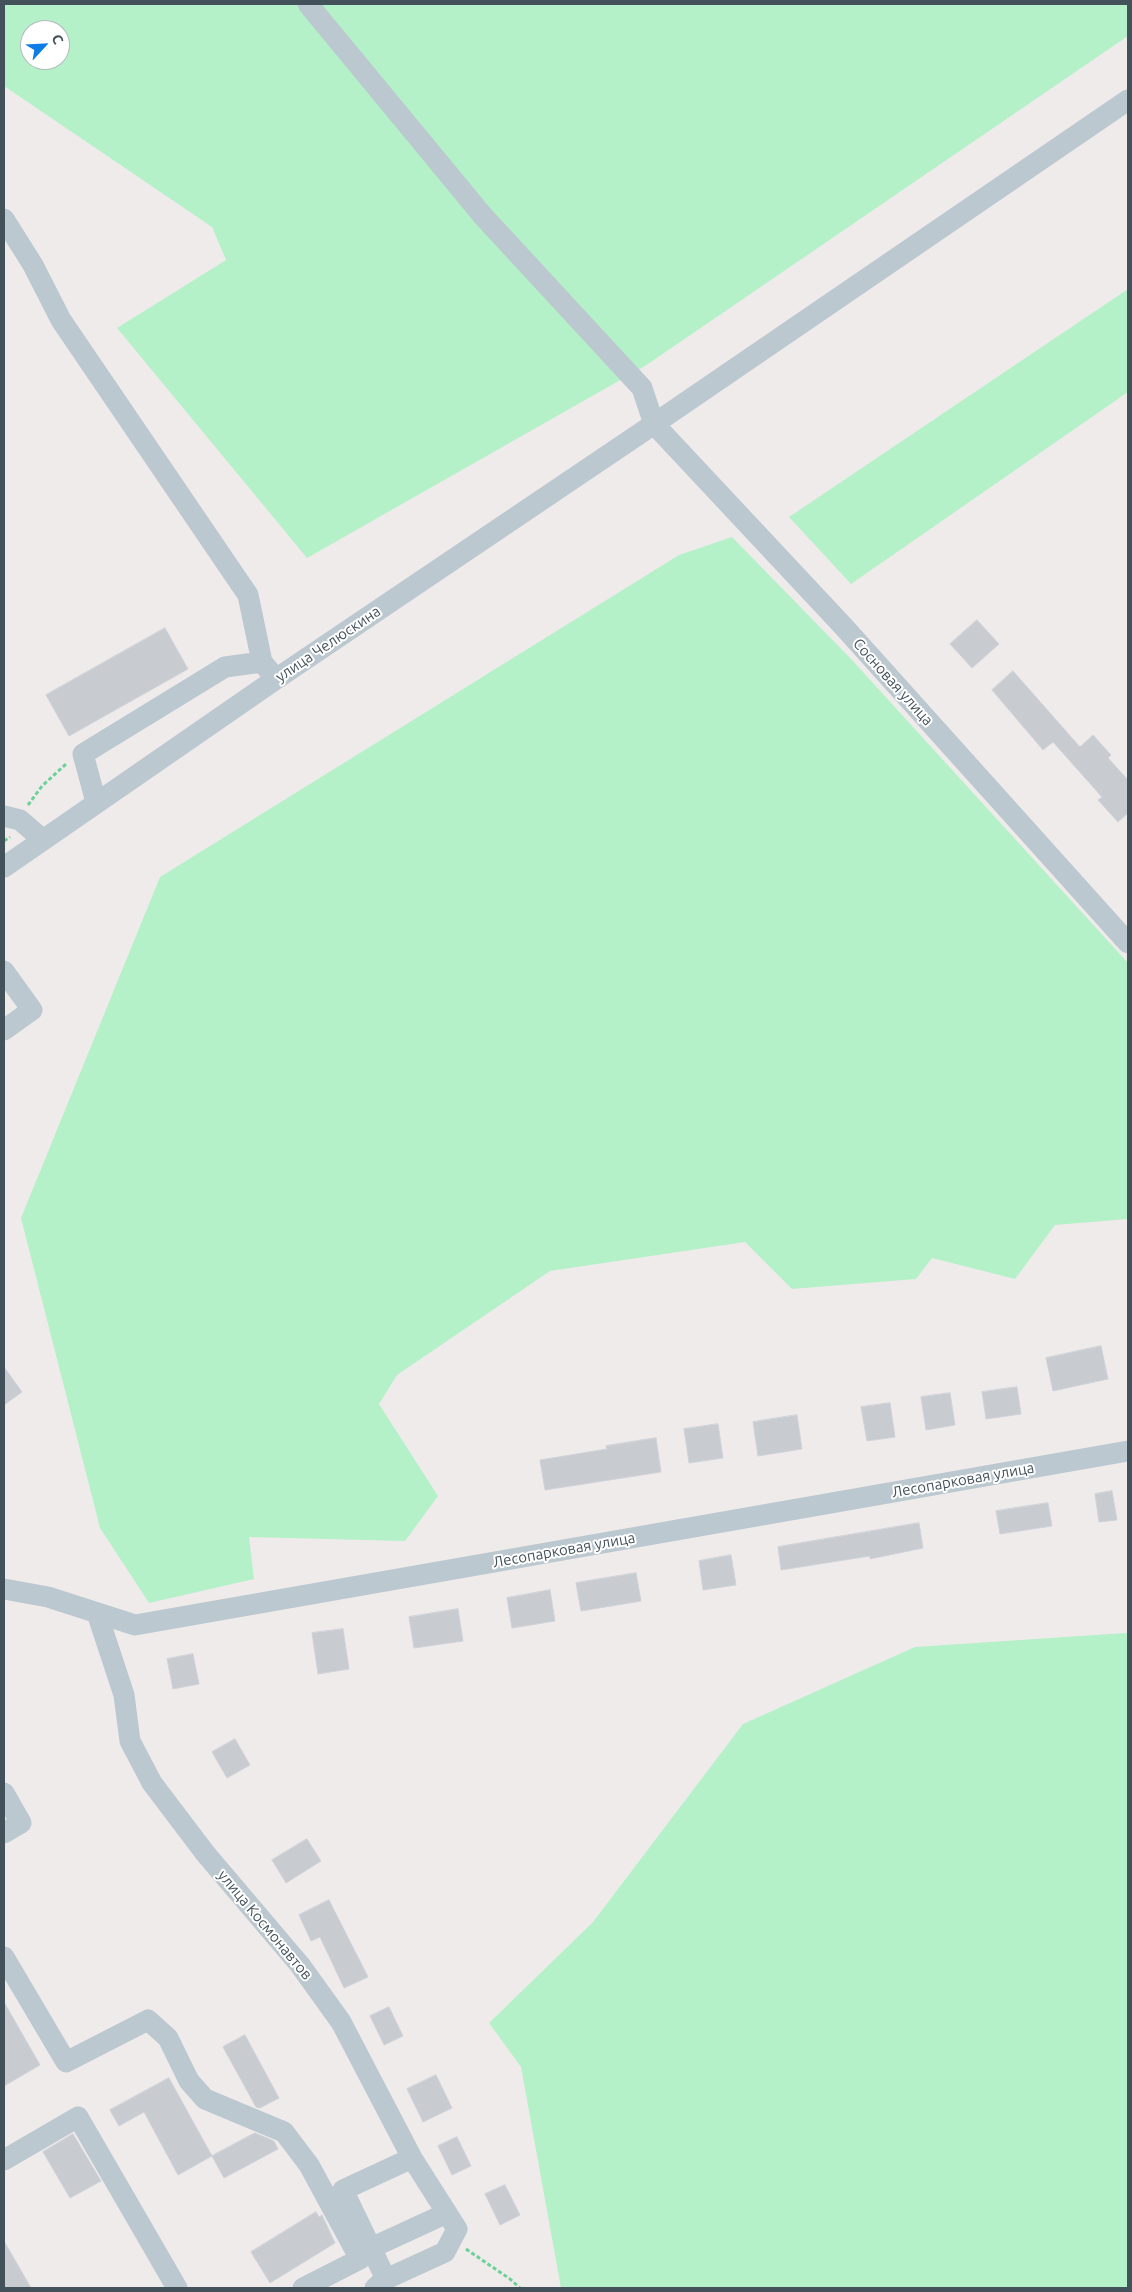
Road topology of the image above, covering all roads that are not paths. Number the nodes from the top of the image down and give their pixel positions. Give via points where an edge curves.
1 (308, 4) edge
2 (1128, 100) edge
3 (4, 220) edge
4 (654, 424) junction
5 (262, 662) junction
6 (276, 679) junction
7 (96, 802) junction
8 (12, 818) edge
9 (42, 839) junction
10 (4, 867) edge
11 (1128, 943) edge
12 (4, 971) edge
13 (4, 1030) edge
14 (1128, 1451) edge
15 (4, 1590) edge
16 (96, 1613) junction
17 (4, 1793) edge
18 (4, 1833) edge
19 (4, 1957) edge
20 (412, 2158) junction
21 (4, 2160) edge
22 (452, 2228) junction
23 (371, 2248) junction
24 (381, 2284) edge
25 (177, 2288) edge
26 (303, 2288) edge

1 - 4 street via 483,216 642,388
2 - 4 street, улица Челюскина
3 - 5 street via 33,265 62,320 248,595
4 - 6 street, улица Челюскина
4 - 11 street, Сосновая улица via 844,627
5 - 6 street
5 - 7 street via 225,667 84,754
6 - 7 street, улица Челюскина
7 - 9 street, улица Челюскина
8 - 9 street
9 - 10 street, улица Челюскина
12 - 13 street via 32,1010
14 - 16 street, Лесопарковая улица via 135,1625
15 - 16 street, Лесопарковая улица via 48,1597
16 - 20 street, улица Космонавтов via 124,1695 130,1741 152,1783 205,1853 300,1965 341,2022
17 - 18 street via 21,1823
19 - 26 street via 66,2062 148,2020 168,2038 189,2081 204,2099 284,2132 309,2165 360,2259
20 - 22 street, улица Космонавтов
20 - 23 street via 343,2190
21 - 25 street via 78,2118
22 - 23 street
22 - 24 street via 446,2252
23 - 24 street

